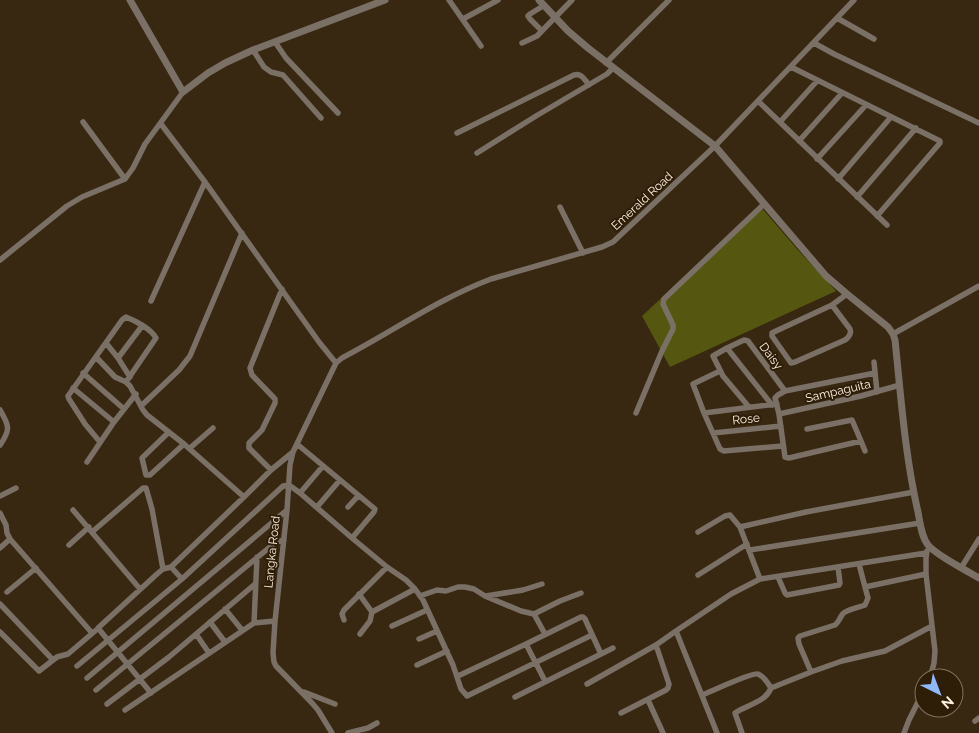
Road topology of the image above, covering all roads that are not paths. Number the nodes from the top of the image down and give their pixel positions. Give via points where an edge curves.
1 (385, 0) edge
2 (449, 0) edge
3 (498, 0) edge
4 (572, 0) edge
5 (669, 0) edge
6 (854, 0) edge
7 (132, 1) edge
8 (541, 3) edge
9 (555, 18) junction
10 (837, 18) junction
11 (463, 20) junction
12 (542, 31) junction
13 (874, 39) dead end
14 (274, 42) junction
15 (522, 43) dead end
16 (814, 43) junction
17 (481, 46) dead end
18 (253, 50) junction
19 (606, 63) junction
20 (790, 67) junction
21 (613, 68) junction
22 (817, 81) junction
23 (589, 84) junction
24 (183, 92) junction
25 (842, 93) junction
26 (758, 101) junction
27 (866, 105) junction
28 (338, 113) dead end
29 (891, 117) junction
30 (321, 118) dead end
31 (83, 122) dead end
32 (780, 122) junction
33 (979, 123) edge
34 (161, 124) junction
35 (916, 128) junction
36 (457, 132) dead end
37 (799, 141) junction
38 (714, 146) junction
39 (477, 153) dead end
40 (817, 159) junction
41 (125, 179) junction
42 (838, 179) junction
43 (205, 182) junction
44 (857, 197) junction
45 (764, 204) junction
46 (560, 206) dead end
47 (877, 216) junction
48 (887, 224) dead end
49 (242, 233) junction
50 (583, 253) junction
51 (0, 260) edge
52 (979, 286) edge
53 (282, 289) junction
54 (847, 294) junction
55 (151, 301) dead end
56 (832, 305) junction
57 (142, 326) junction
58 (893, 334) junction
59 (106, 343) junction
60 (727, 348) junction
61 (96, 356) junction
62 (118, 358) junction
63 (874, 362) dead end
64 (336, 363) junction
65 (720, 371) junction
66 (84, 373) junction
67 (875, 373) junction
68 (128, 379) junction
69 (900, 385) junction
70 (74, 388) junction
71 (785, 391) junction
72 (877, 392) junction
73 (136, 394) junction
74 (775, 404) junction
75 (142, 405) junction
76 (749, 407) junction
77 (124, 408) junction
78 (0, 410) edge
79 (636, 413) dead end
80 (704, 413) junction
81 (779, 414) junction
82 (114, 422) junction
83 (781, 426) junction
84 (213, 428) dead end
85 (807, 429) dead end
86 (169, 432) junction
87 (713, 433) junction
88 (860, 441) junction
89 (100, 442) junction
90 (184, 444) junction
91 (297, 444) junction
92 (0, 445) edge
93 (783, 446) junction
94 (190, 448) junction
95 (294, 452) junction
96 (865, 452) dead end
97 (87, 462) dead end
98 (323, 466) junction
99 (271, 470) junction
100 (340, 480) junction
101 (289, 485) junction
102 (16, 488) dead end
103 (914, 492) junction
104 (300, 493) junction
105 (0, 496) edge
106 (358, 496) junction
107 (244, 497) junction
108 (348, 507) dead end
109 (316, 508) junction
110 (73, 510) dead end
111 (287, 510) junction
112 (0, 513) edge
113 (920, 523) junction
114 (740, 527) junction
115 (90, 530) junction
116 (698, 532) dead end
117 (352, 538) junction
118 (10, 539) junction
119 (979, 539) edge
120 (284, 540) junction
121 (747, 544) junction
122 (69, 545) dead end
123 (0, 548) edge
124 (750, 550) junction
125 (928, 550) junction
126 (258, 557) junction
127 (859, 564) junction
128 (171, 567) junction
129 (387, 567) junction
130 (36, 568) junction
131 (838, 568) junction
132 (961, 568) junction
133 (163, 569) junction
134 (926, 574) junction
135 (698, 575) dead end
136 (778, 577) junction
137 (979, 578) edge
138 (182, 579) junction
139 (760, 579) junction
140 (256, 584) junction
141 (542, 584) dead end
142 (865, 588) junction
143 (140, 589) junction
144 (415, 589) junction
145 (7, 592) dead end
146 (581, 593) dead end
147 (359, 594) junction
148 (420, 596) junction
149 (485, 596) junction
150 (0, 604) edge
151 (224, 609) junction
152 (427, 610) junction
153 (372, 612) junction
154 (534, 614) junction
155 (344, 620) dead end
156 (275, 621) junction
157 (210, 622) junction
158 (254, 623) junction
159 (392, 626) dead end
160 (932, 626) junction
161 (98, 628) junction
162 (242, 630) junction
163 (438, 631) junction
164 (676, 631) junction
165 (0, 632) edge
166 (92, 633) junction
167 (196, 634) junction
168 (360, 634) dead end
169 (545, 634) junction
170 (592, 635) junction
171 (108, 640) junction
172 (419, 640) dead end
173 (225, 642) junction
174 (526, 644) junction
175 (656, 645) junction
176 (613, 648) dead end
177 (447, 651) junction
178 (118, 652) junction
179 (209, 653) junction
180 (601, 654) junction
181 (53, 660) junction
182 (536, 662) junction
183 (128, 664) junction
184 (417, 665) dead end
185 (78, 666) dead end
186 (933, 668) edge
187 (811, 672) junction
188 (458, 676) junction
189 (86, 678) dead end
190 (140, 678) junction
191 (546, 681) junction
192 (587, 684) dead end
193 (771, 688) junction
194 (96, 690) dead end
195 (303, 692) junction
196 (151, 693) junction
197 (702, 695) junction
198 (515, 697) dead end
199 (648, 700) junction
200 (107, 704) dead end
201 (335, 704) dead end
202 (125, 710) dead end
203 (914, 710) edge
204 (621, 713) dead end
205 (377, 723) dead end
206 (332, 733) edge
207 (348, 733) edge
208 (662, 733) edge
209 (717, 733) edge
210 (742, 733) edge
211 (904, 733) edge

1 - 14 street
2 - 11 street
3 - 11 street
4 - 9 street
5 - 19 street
6 - 10 street, Emerald Road
7 - 24 street
8 - 9 street
8 - 12 street via 528,16
9 - 12 street
9 - 19 street
10 - 13 street
10 - 16 street, Emerald Road
11 - 17 street
12 - 15 street
14 - 18 street
14 - 28 street
16 - 20 street, Emerald Road
16 - 33 street
18 - 24 street via 216,67
18 - 30 street via 264,67 283,75
19 - 21 street
20 - 22 street
20 - 26 street, Emerald Road
21 - 23 street
21 - 38 street
22 - 25 street
22 - 32 street
23 - 36 street via 582,76 574,75
23 - 39 street
24 - 34 street
25 - 27 street
25 - 37 street
26 - 32 street
26 - 38 street, Emerald Road
27 - 29 street
27 - 40 street
29 - 35 street
29 - 42 street
31 - 41 street
32 - 37 street
34 - 41 street
34 - 43 street
35 - 44 street
35 - 47 street via 940,140 940,144
37 - 40 street
38 - 45 street
38 - 50 street, Emerald Road via 613,242
40 - 42 street
41 - 51 street via 67,206
42 - 44 street
43 - 49 street
43 - 55 street
44 - 47 street
45 - 54 street via 820,269
45 - 79 street via 664,299 673,328
46 - 50 street
47 - 48 street
49 - 53 street
49 - 75 street via 190,356 180,370
50 - 64 street, Emerald Road via 467,289
52 - 58 street
53 - 64 street
53 - 99 street via 250,368 252,375 276,403 262,430 249,443 249,448
54 - 56 street
54 - 58 street via 879,318
56 - 56 street via 772,333 791,363 850,336 850,329
57 - 59 street via 124,317
57 - 62 street
57 - 68 street via 156,338
58 - 69 street
59 - 61 street
59 - 62 street
60 - 65 street via 713,356
60 - 71 street, Daisy via 748,341
60 - 74 street
61 - 66 street
61 - 68 street via 115,377
62 - 68 street
63 - 67 street
64 - 91 street, Langka Road
65 - 76 street
65 - 80 street via 693,384
66 - 70 street
66 - 77 street
67 - 71 street
67 - 72 street
68 - 73 street
69 - 72 street, Sampaguita
69 - 103 street
70 - 82 street
70 - 89 street via 69,399
71 - 74 street via 775,397
72 - 81 street, Sampaguita
73 - 75 street
73 - 77 street
74 - 76 street
74 - 81 street
75 - 86 street via 145,412
76 - 80 street
77 - 82 street
78 - 92 street via 8,426
80 - 87 street
81 - 83 street
82 - 89 street
83 - 87 street, Rose
83 - 93 street
84 - 94 street
85 - 88 street via 852,420
86 - 90 street
86 - 90 street via 142,456 146,475 150,475
87 - 93 street via 720,449 724,450
88 - 93 street via 789,458 785,457
88 - 96 street
89 - 97 street
90 - 94 street
91 - 95 street, Langka Road
91 - 98 street
94 - 107 street
95 - 99 street
95 - 101 street, Langka Road
98 - 100 street
98 - 104 street
99 - 107 street
100 - 106 street
100 - 109 street
101 - 104 street
101 - 111 street, Langka Road
101 - 138 street via 283,486
102 - 105 street
103 - 113 street
103 - 114 street
104 - 109 street
106 - 108 street
106 - 117 street via 375,510
107 - 128 street
109 - 117 street
110 - 115 street
111 - 120 street, Langka Road
111 - 178 street
112 - 118 street
113 - 124 street
113 - 125 street
114 - 116 street via 727,515
114 - 121 street
115 - 122 street
115 - 133 street via 146,488
115 - 143 street
117 - 129 street
118 - 123 street
118 - 130 street
119 - 132 street
120 - 126 street
120 - 156 street, Langka Road
121 - 124 street
121 - 135 street
124 - 139 street
125 - 127 street
125 - 132 street
125 - 134 street
126 - 140 street
126 - 183 street
127 - 131 street
127 - 142 street
128 - 133 street
128 - 138 street
129 - 144 street
129 - 147 street
130 - 145 street
130 - 166 street
131 - 136 street
131 - 136 street via 840,584 787,595
132 - 137 street
133 - 143 street
134 - 142 street
134 - 160 street
136 - 139 street
138 - 171 street
139 - 164 street via 731,594
140 - 151 street
140 - 158 street
141 - 149 street
142 - 187 street via 868,598 865,604 845,612 838,624 798,638
143 - 161 street
144 - 148 street
144 - 153 street
146 - 154 street
147 - 153 street
147 - 155 street via 343,612
148 - 149 street via 462,587 474,589
148 - 152 street
149 - 154 street via 521,612
150 - 181 street
151 - 157 street
151 - 162 street
152 - 159 street
152 - 163 street
153 - 168 street via 370,621
154 - 169 street
156 - 158 street
156 - 195 street, Langka Road via 274,662
157 - 167 street
157 - 173 street
158 - 162 street
160 - 186 street via 935,651
160 - 187 street via 885,651
161 - 166 street
161 - 171 street
162 - 173 street
163 - 172 street
163 - 177 street
164 - 175 street
164 - 197 street
165 - 181 street via 38,671
166 - 181 street via 68,654
167 - 179 street
167 - 190 street
169 - 170 street via 583,616
169 - 174 street
170 - 180 street
170 - 182 street
171 - 178 street
171 - 185 street
173 - 179 street
174 - 182 street
174 - 188 street
175 - 192 street
175 - 199 street via 669,684 666,690
176 - 180 street
177 - 184 street
177 - 188 street
178 - 183 street
178 - 189 street
179 - 196 street
180 - 191 street
182 - 188 street via 469,696 461,689
182 - 191 street
183 - 190 street
183 - 194 street
187 - 193 street
190 - 196 street
190 - 200 street
191 - 198 street
193 - 197 street via 755,673
193 - 210 street via 764,698 736,713
195 - 201 street
195 - 206 street, Langka Road
196 - 202 street
197 - 209 street
199 - 204 street
199 - 208 street
203 - 211 street
205 - 207 street

